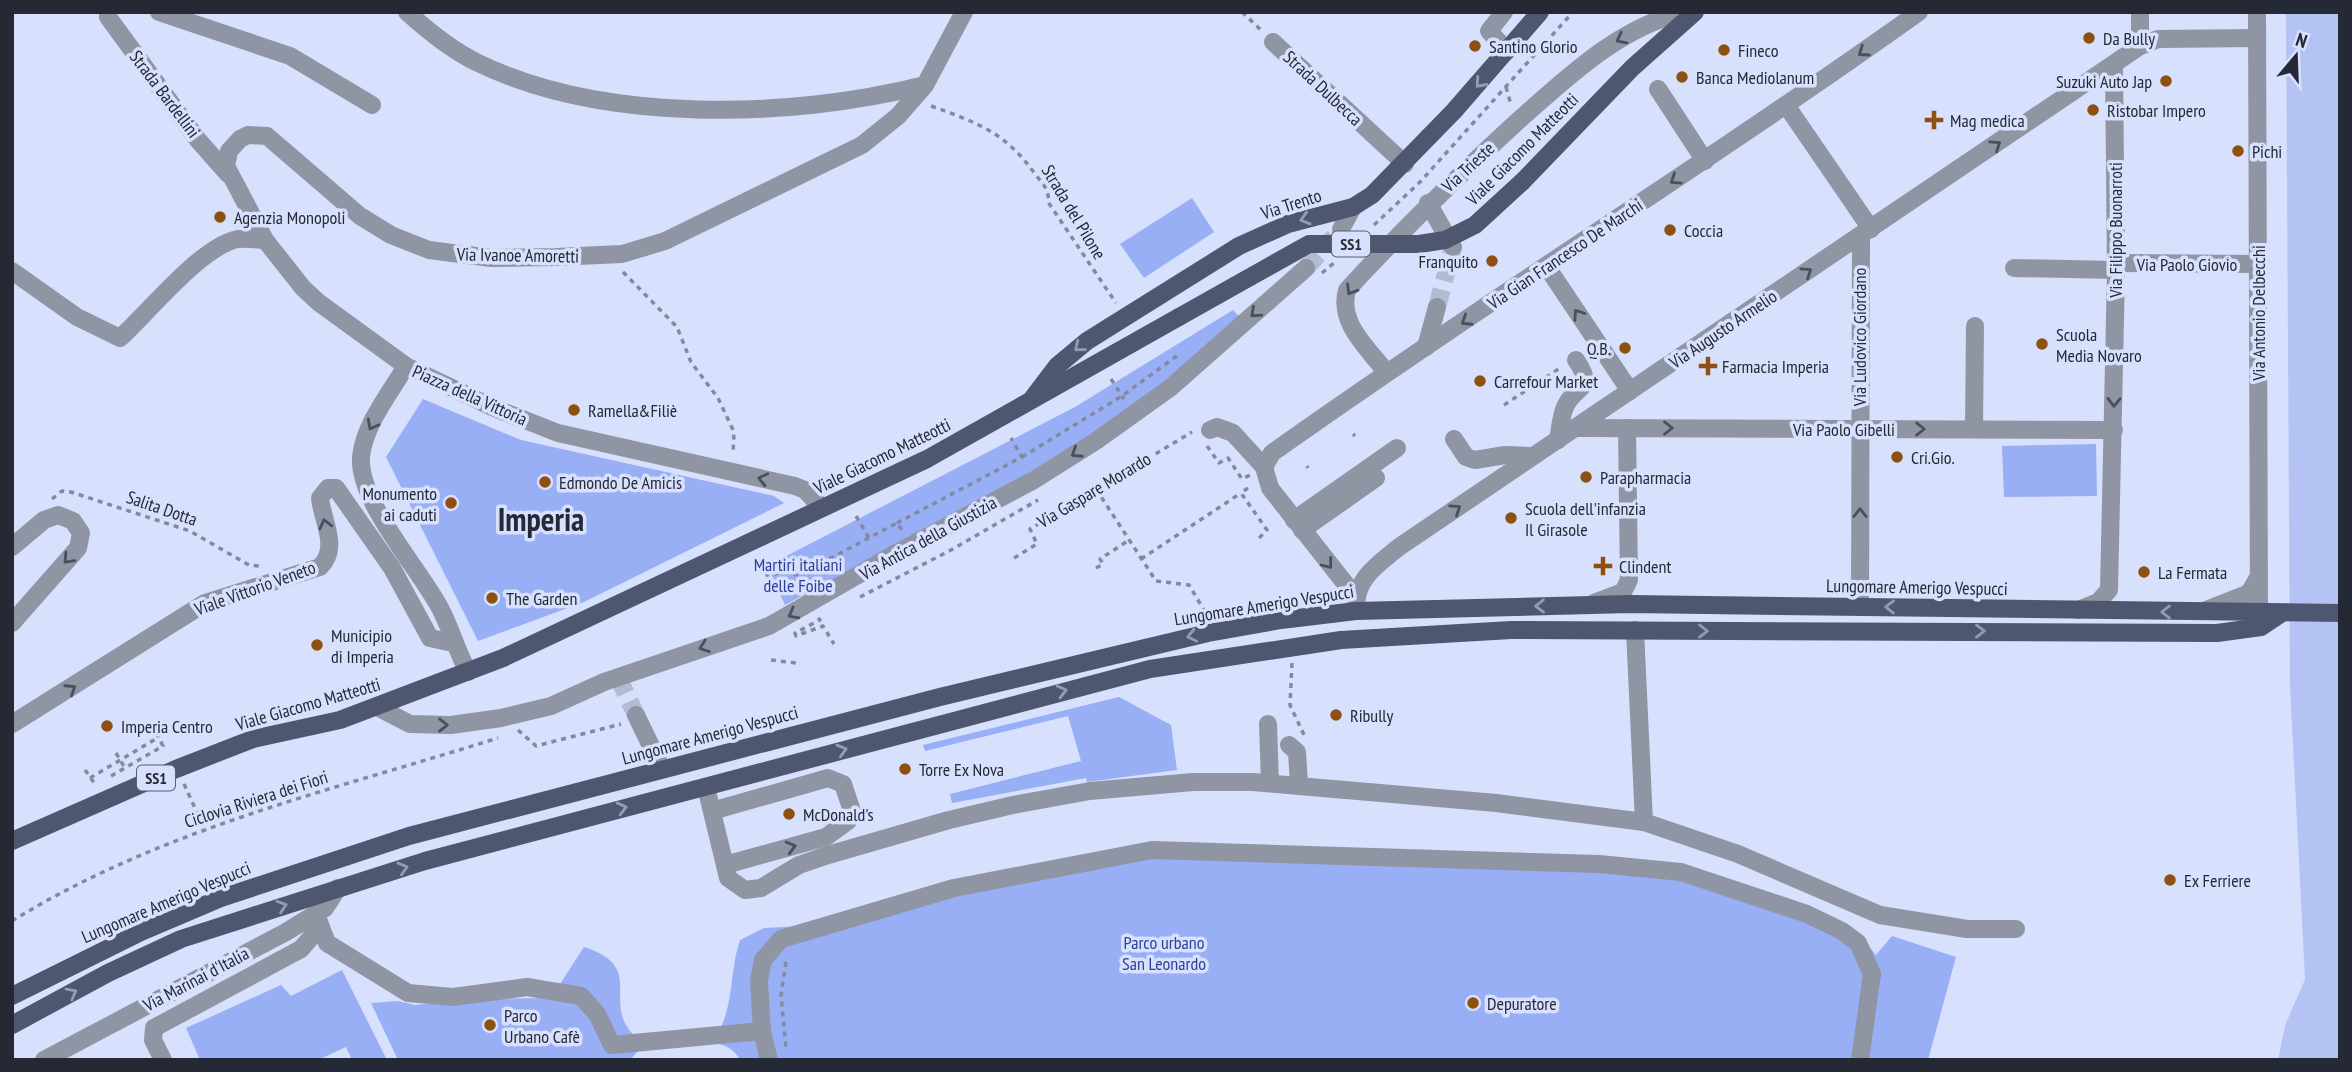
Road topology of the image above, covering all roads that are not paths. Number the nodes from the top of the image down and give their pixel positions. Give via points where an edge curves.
1 (108, 12) edge
2 (159, 12) edge
3 (407, 12) edge
4 (964, 12) edge
5 (1504, 12) edge
6 (1540, 12) edge
7 (1683, 12) edge
8 (1695, 12) edge
9 (1919, 12) edge
10 (2140, 12) edge
11 (2257, 12) edge
12 (2257, 38) junction
13 (1273, 42) road end
14 (2140, 46) junction
15 (1507, 51) junction
16 (2114, 64) junction
17 (1658, 89) dead end
18 (919, 92) junction
19 (372, 105) dead end
20 (1786, 105) junction
21 (1704, 161) junction
22 (1405, 164) junction
23 (228, 174) junction
24 (1428, 204) junction
25 (1353, 207) junction
26 (1341, 229) tunnel mouth
27 (1866, 232) junction
28 (265, 240) junction
29 (1453, 247) dead end
30 (2258, 264) junction
31 (2116, 266) junction
32 (1547, 267) junction
33 (1306, 268) tunnel mouth
34 (2014, 268) dead end
35 (12, 271) edge
36 (1437, 307) tunnel mouth
37 (1130, 313) junction
38 (1975, 326) dead end
39 (1137, 342) junction
40 (1426, 347) junction
41 (1574, 360) road end
42 (406, 366) junction
43 (1386, 372) junction
44 (1630, 391) junction
45 (1028, 405) junction
46 (1575, 428) junction
47 (1627, 428) junction
48 (1203, 429) road end
49 (1860, 429) junction
50 (1974, 429) junction
51 (2114, 430) junction
52 (1454, 439) dead end
53 (1558, 440) junction
54 (1400, 453) dead end
55 (1534, 456) junction
56 (1264, 467) junction
57 (822, 508) junction
58 (1298, 525) junction
59 (12, 547) edge
60 (2259, 576) junction
61 (1355, 603) junction
62 (1586, 605) junction
63 (1679, 605) junction
64 (1860, 606) junction
65 (1963, 608) junction
66 (2077, 611) junction
67 (2135, 612) junction
68 (2199, 612) junction
69 (2259, 613) junction
70 (2282, 613) junction
71 (2340, 613) edge
72 (12, 622) edge
73 (1635, 630) junction
74 (1811, 631) junction
75 (1923, 631) junction
76 (2098, 632) junction
77 (2217, 633) junction
78 (1397, 634) junction
79 (1320, 642) junction
80 (453, 643) junction
81 (468, 672) junction
82 (379, 708) junction
83 (637, 717) tunnel mouth
84 (12, 724) edge
85 (1268, 724) dead end
86 (1297, 744) road end
87 (662, 769) junction
88 (1270, 783) junction
89 (1299, 784) junction
90 (706, 787) junction
91 (712, 811) junction
92 (1644, 822) junction
93 (12, 841) edge
94 (333, 859) junction
95 (725, 865) junction
96 (338, 888) junction
97 (318, 921) junction
98 (2016, 929) dead end
99 (12, 996) edge
100 (12, 1025) edge
101 (762, 1031) junction
102 (608, 1053) edge
103 (44, 1060) edge
104 (163, 1060) edge
105 (769, 1060) edge
106 (1860, 1060) edge

1 - 23 street, Strada Bardellini via 154,81
2 - 19 street via 290,56
3 - 18 street via 439,40 476,62 617,104 710,109 830,104
4 - 18 street, Via Ivanoe Amoretti
5 - 15 street via 1489,31
6 - 15 main road, Via Trento
7 -> 24 street, Via Trieste via 1614,41 1553,89
8 - 39 main road, Viale Giacomo Matteotti / SS1, bridge via 1632,68 1475,225 1445,240 1419,244 1310,244
9 -> 20 street, Via Gian Francesco De Marchi
10 - 14 street
11 - 12 street, Via Antonio Delbecchi
12 - 14 street via 2158,40
12 - 30 street, Via Antonio Delbecchi
13 - 22 street, Strada Dulbecca
14 - 16 street
15 -> 22 main road, Via Trento
27 -> 16 street, Via Augusto Armelio
16 - 31 street, Via Filippo Buonarroti
17 - 21 street
18 - 23 street, Via Ivanoe Amoretti via 862,145 636,251 491,258 451,255 407,243 344,204 267,136 248,135 234,144 227,158
20 - 21 street, Via Gian Francesco De Marchi
20 - 27 street
21 -> 32 street, Via Gian Francesco De Marchi
22 - 25 main road, Via Trento
23 - 28 street
24 - 29 street
24 -> 43 street, Via Trieste via 1348,290 1343,304 1346,321
25 - 26 street
25 -> 37 main road, Via Trento via 1269,231
44 -> 27 street, Via Augusto Armelio
27 - 49 street, Via Ludovico Giordano
28 - 35 street via 237,239 212,253 183,274 120,338 77,317
28 - 42 street via 311,295
30 - 31 street, Via Paolo Giovio
30 - 60 street, Via Antonio Delbecchi
31 - 34 street, Via Paolo Giovio
31 -> 51 street, Via Filippo Buonarroti
32 -> 40 street, Via Gian Francesco De Marchi
44 -> 32 street
33 - 82 street, Via Antica della Giustizia via 1170,388 1096,441 1034,480 914,543 771,631 618,677 551,706 451,725 410,724
36 - 40 street
37 - 39 main road
37 -> 45 main road, Via Trento via 1057,366
38 - 50 street
39 - 45 main road, Viale Giacomo Matteotti / SS1
40 - 43 street, Via Gian Francesco De Marchi
41 - 53 street via 1585,383 1564,408
57 -> 42 street, Piazza della Vittoria via 795,486 558,433
42 -> 80 street, Piazza della Vittoria via 368,431 361,474 385,522 439,606
43 - 56 street, Via Gian Francesco De Marchi via 1272,453
44 - 46 street, Via Augusto Armelio
45 - 57 main road, Viale Giacomo Matteotti / SS1
46 - 47 street, Via Paolo Gibelli
46 - 53 street, Via Augusto Armelio
47 -> 49 street, Via Paolo Gibelli
47 - 62 street via 1629,580 1623,592
48 - 56 street via 1217,427 1233,433
49 -> 50 street, Via Paolo Gibelli
64 -> 49 street, Via Ludovico Giordano
50 - 51 street, Via Paolo Gibelli
51 - 66 street, Via Filippo Buonarroti via 2109,590 2098,602
52 - 55 street via 1466,457 1475,460
53 - 55 street, Via Augusto Armelio
54 - 58 street
61 -> 55 street, Via Augusto Armelio via 1364,576 1399,547
56 - 58 street via 1269,488
57 - 81 main road, Viale Giacomo Matteotti / SS1
58 -> 61 street
59 -> 72 street via 44,520 58,516 73,521 81,533 78,548
60 - 68 street via 2249,593
60 - 69 street, Via Antonio Delbecchi
62 -> 61 main road, Lungomare Amerigo Vespucci
61 - 78 main road via 1371,628
61 - 79 main road via 1345,631
61 -> 87 main road, Lungomare Amerigo Vespucci via 1208,632 940,696
62 - 63 main road, Lungomare Amerigo Vespucci
63 - 64 main road, Lungomare Amerigo Vespucci
63 - 73 main road via 1649,611
65 -> 64 main road, Lungomare Amerigo Vespucci
64 - 74 main road via 1853,623
65 - 66 main road, Lungomare Amerigo Vespucci
65 - 75 main road via 1928,616
66 - 67 main road, Lungomare Amerigo Vespucci
68 -> 67 main road, Lungomare Amerigo Vespucci
67 - 76 main road via 2107,616 2100,621
68 - 69 main road, Lungomare Amerigo Vespucci
69 - 70 main road, Lungomare Amerigo Vespucci
69 - 77 main road via 2253,620
70 - 71 main road, Lungomare Amerigo Vespucci
70 - 77 main road via 2261,627
73 -> 74 main road
73 - 78 main road
73 - 92 street
74 - 75 main road
75 -> 76 main road
76 - 77 main road
78 - 79 main road
90 -> 79 main road via 1150,670
80 - 81 street, Piazza della Vittoria
84 -> 80 street, Viale Vittorio Veneto via 205,603 320,567 330,543 320,498 328,488 343,496 392,568 430,638
81 - 82 main road, Viale Giacomo Matteotti / SS1
82 - 93 main road, Viale Giacomo Matteotti / SS1 via 253,739
83 - 87 street
85 - 88 street
86 - 89 street
87 - 94 main road, Lungomare Amerigo Vespucci
88 - 89 street
88 - 95 street via 1193,782 1090,791 1013,805 828,855 753,890 733,884
89 - 92 street
90 - 91 street
96 -> 90 main road via 425,860
91 - 95 street
95 -> 91 street via 826,837 848,821 851,808 843,784 828,778
92 - 98 street via 1738,854 1880,915 1967,929
94 - 96 main road
94 - 99 main road, Lungomare Amerigo Vespucci via 152,927
96 - 97 street, Via Marinai d'Italia
100 -> 96 main road via 181,939
97 - 102 street via 327,943 408,993 453,997 527,987 581,996 597,1014
97 - 103 street, Via Marinai d'Italia
97 - 104 street via 301,949 154,1028 153,1040
101 - 102 street via 637,1045
101 - 105 street
101 - 106 street via 759,981 763,960 780,939 954,888 1152,850 1599,864 1681,872 1807,914 1858,943 1872,974

